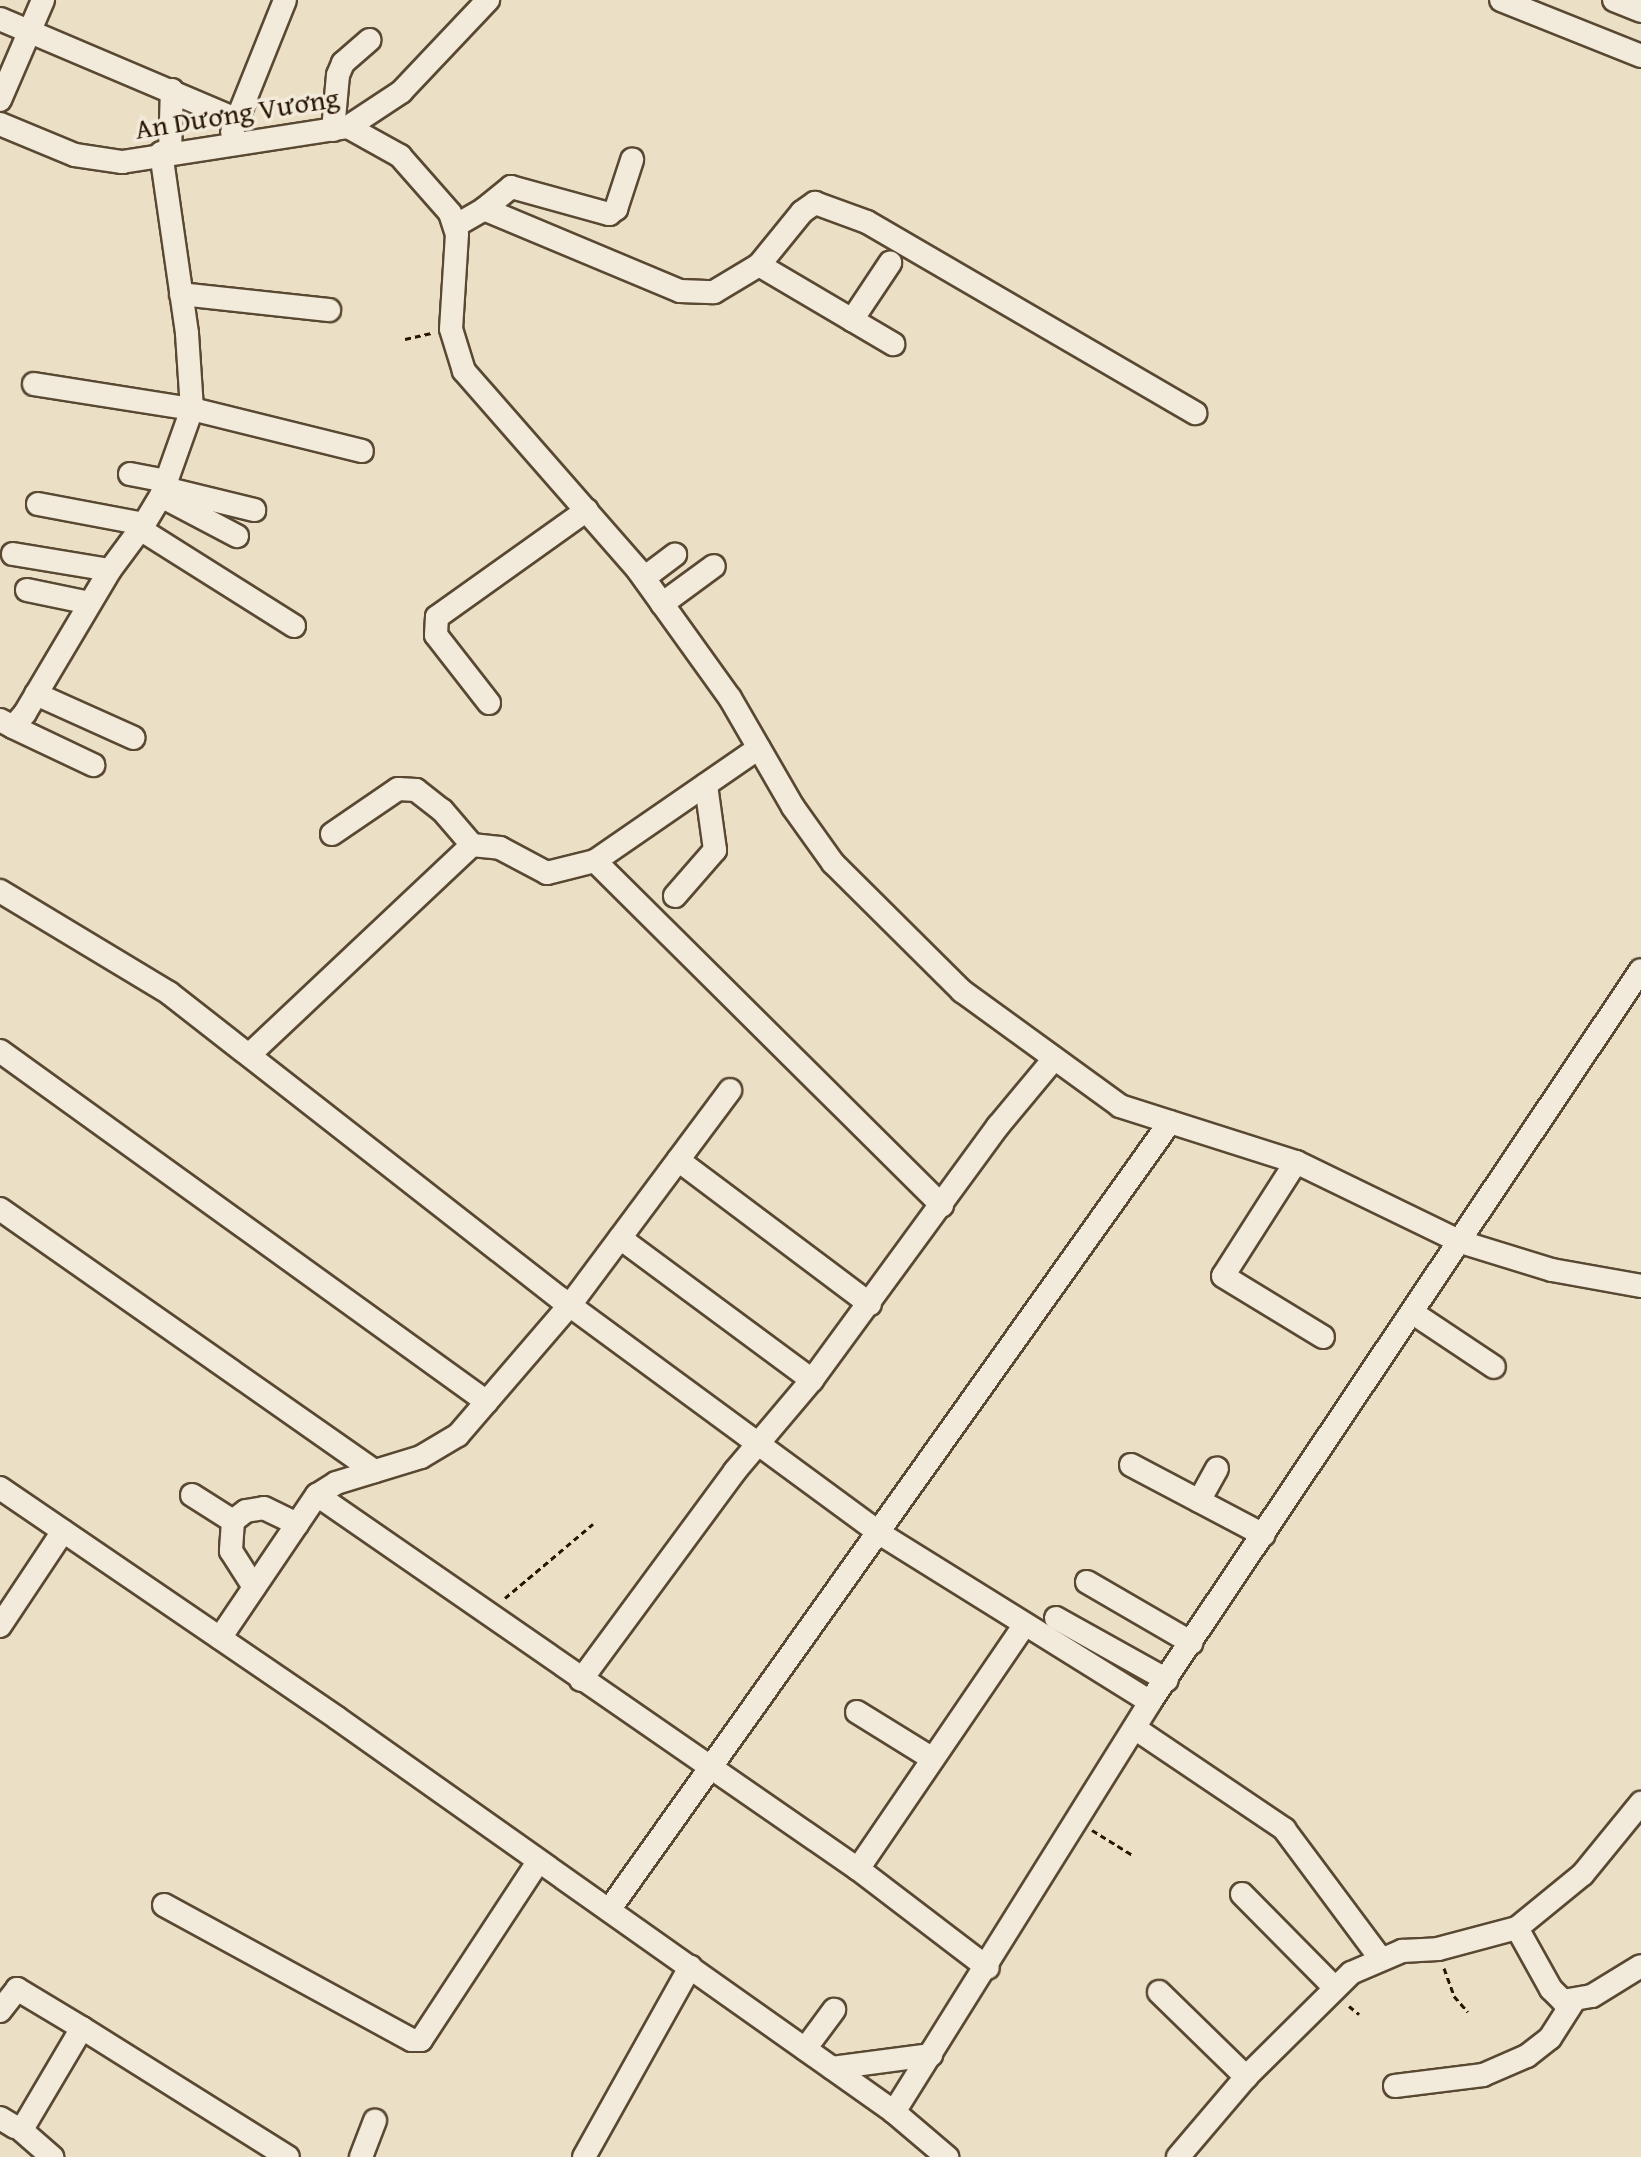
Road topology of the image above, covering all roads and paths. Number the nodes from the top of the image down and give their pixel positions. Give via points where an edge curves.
1 (43, 0) edge
2 (285, 0) edge
3 (488, 0) edge
4 (1501, 0) edge
5 (1614, 0) edge
6 (1641, 11) edge
7 (0, 19) edge
8 (29, 31) junction
9 (369, 40) dead end
10 (1641, 56) edge
11 (172, 90) junction
12 (0, 100) edge
13 (233, 118) junction
14 (0, 124) edge
15 (340, 129) junction
16 (230, 143) junction
17 (166, 152) junction
18 (632, 160) dead end
19 (484, 209) junction
20 (455, 226) junction
21 (890, 263) dead end
22 (759, 265) junction
23 (181, 294) junction
24 (329, 310) dead end
25 (852, 320) junction
26 (451, 329) junction
27 (405, 339) dead end
28 (893, 344) dead end
29 (34, 384) dead end
30 (192, 409) junction
31 (1195, 413) dead end
32 (362, 451) dead end
33 (130, 474) dead end
34 (164, 488) junction
35 (38, 504) dead end
36 (254, 510) dead end
37 (587, 510) junction
38 (142, 527) junction
39 (237, 536) dead end
40 (13, 554) dead end
41 (675, 555) dead end
42 (714, 566) dead end
43 (110, 570) junction
44 (644, 578) junction
45 (27, 590) dead end
46 (90, 603) junction
47 (662, 604) junction
48 (294, 626) dead end
49 (36, 694) junction
50 (489, 703) dead end
51 (7, 724) edge
52 (134, 738) dead end
53 (759, 748) junction
54 (93, 765) dead end
55 (706, 785) junction
56 (332, 834) dead end
57 (472, 845) junction
58 (595, 861) junction
59 (0, 891) edge
60 (675, 896) dead end
61 (1641, 970) edge
62 (0, 1051) edge
63 (249, 1055) junction
64 (1053, 1060) junction
65 (730, 1090) dead end
66 (1170, 1122) junction
67 (678, 1160) junction
68 (1296, 1162) junction
69 (942, 1205) junction
70 (0, 1209) edge
71 (620, 1238) junction
72 (1461, 1242) junction
73 (1639, 1282) edge
74 (870, 1304) junction
75 (570, 1305) junction
76 (1413, 1313) junction
77 (1323, 1337) dead end
78 (1494, 1367) dead end
79 (812, 1380) junction
80 (487, 1402) junction
81 (757, 1444) junction
82 (1131, 1465) dead end
83 (1217, 1469) dead end
84 (374, 1471) junction
85 (0, 1488) edge
86 (192, 1495) dead end
87 (317, 1495) junction
88 (1199, 1501) junction
89 (233, 1521) junction
90 (297, 1524) junction
91 (593, 1524) dead end
92 (63, 1531) junction
93 (879, 1533) junction
94 (1264, 1535) junction
95 (1087, 1582) dead end
96 (254, 1587) junction
97 (487, 1614) junction
98 (1056, 1618) dead end
99 (0, 1626) edge
100 (1024, 1626) junction
101 (220, 1638) junction
102 (1192, 1643) junction
103 (581, 1680) junction
104 (1167, 1680) junction
105 (1150, 1702) junction
106 (857, 1712) dead end
107 (1136, 1729) junction
108 (933, 1759) junction
109 (708, 1768) junction
110 (1641, 1803) edge
111 (1079, 1822) junction
112 (1134, 1856) dead end
113 (538, 1862) junction
114 (858, 1869) junction
115 (1242, 1894) dead end
116 (164, 1905) dead end
117 (609, 1910) junction
118 (1517, 1928) junction
119 (1438, 1949) junction
120 (1380, 1958) junction
121 (1641, 1966) edge
122 (690, 1967) junction
123 (988, 1968) junction
124 (1334, 1987) junction
125 (1159, 1992) dead end
126 (1573, 2002) junction
127 (834, 2010) dead end
128 (0, 2011) edge
129 (1468, 2012) dead end
130 (82, 2028) junction
131 (805, 2049) junction
132 (931, 2055) junction
133 (832, 2068) junction
134 (1246, 2077) junction
135 (1395, 2086) dead end
136 (894, 2112) junction
137 (375, 2121) dead end
138 (10, 2123) edge
139 (52, 2157) edge
140 (288, 2157) edge
141 (361, 2157) edge
142 (584, 2157) edge
143 (947, 2157) edge
144 (1178, 2157) edge

1 - 8 street
2 - 13 street
3 - 15 street, An Dương Vương via 401,92
4 - 10 street
5 - 6 street
7 - 8 street
8 - 11 street
8 - 12 street
9 - 15 street via 343,63 338,75
11 - 13 street
11 - 17 street
13 - 16 street
14 - 17 street, An Dương Vương via 98,161
15 - 16 street, An Dương Vương
15 - 20 street via 415,168
16 - 17 street, An Dương Vương
17 - 23 street
18 - 19 street via 616,209 609,214 511,187
19 - 20 street
19 - 22 street via 680,291 714,292
20 - 26 street
21 - 25 street
22 - 25 street
22 - 31 street via 802,212 815,203 838,210
23 - 24 street
23 - 30 street
25 - 28 street
26 - 27 path
26 - 37 street via 464,371
29 - 30 street
30 - 32 street
30 - 34 street
33 - 34 street
34 - 36 street
34 - 38 street
34 - 39 street
35 - 38 street
37 - 44 street
37 - 50 street via 437,617 436,635
38 - 43 street
38 - 48 street
40 - 43 street
41 - 44 street
42 - 47 street
43 - 46 street
44 - 47 street
45 - 46 street
46 - 49 street
47 - 53 street
49 - 51 street
49 - 52 street
51 - 54 street
53 - 55 street
53 - 64 street via 793,807 867,901 962,991
55 - 58 street
55 - 60 street via 715,850
56 - 57 street via 398,789 416,790
57 - 58 street via 500,848 547,873
57 - 63 street
58 - 69 street
59 - 63 street via 169,993
61 - 72 street
62 - 80 street
63 - 75 street
64 - 66 street via 1120,1106
64 - 69 street
65 - 67 street
66 - 68 street
66 - 93 street
67 - 71 street
67 - 74 street
68 - 72 street
68 - 77 street via 1223,1276
69 - 74 street
70 - 84 street
71 - 75 street
71 - 79 street
72 - 73 street via 1552,1270
72 - 76 street
74 - 79 street
75 - 80 street
75 - 81 street
76 - 78 street
76 - 94 street
79 - 81 street
80 - 84 street via 458,1435 421,1457
81 - 93 street
81 - 103 street
82 - 88 street
83 - 88 street
84 - 87 street
85 - 92 street
86 - 89 street
87 - 90 street
87 - 97 street
88 - 94 street
89 - 90 street via 246,1511 264,1508
89 - 96 street via 231,1551
90 - 96 street
91 - 97 path
92 - 99 street
92 - 101 street
93 - 100 street
93 - 109 street
94 - 102 street
95 - 102 street
96 - 101 street
97 - 103 street
98 - 104 street
100 - 105 street
100 - 108 street
101 - 113 street
102 - 104 street
103 - 109 street
104 - 105 street
105 - 107 street
106 - 108 street
107 - 111 street
107 - 120 street via 1284,1829
108 - 114 street
109 - 114 street
109 - 117 street
110 - 118 street via 1583,1874
111 - 112 path
111 - 123 street
113 - 116 street via 421,2040
113 - 117 street
114 - 123 street
115 - 124 street
117 - 122 street
118 - 119 street
118 - 126 street via 1555,1995
119 - 120 street
119 - 129 path via 1454,1996
120 - 124 street
121 - 126 street
122 - 131 street
122 - 142 street
123 - 132 street
124 - 134 street
125 - 134 street
126 - 135 street via 1550,2038 1527,2056 1483,2075
127 - 131 street
128 - 130 street via 17,1989
130 - 138 street
130 - 140 street
131 - 133 street
132 - 133 street
132 - 136 street
133 - 136 street
134 - 144 street
136 - 143 street
137 - 141 street
138 - 139 street

